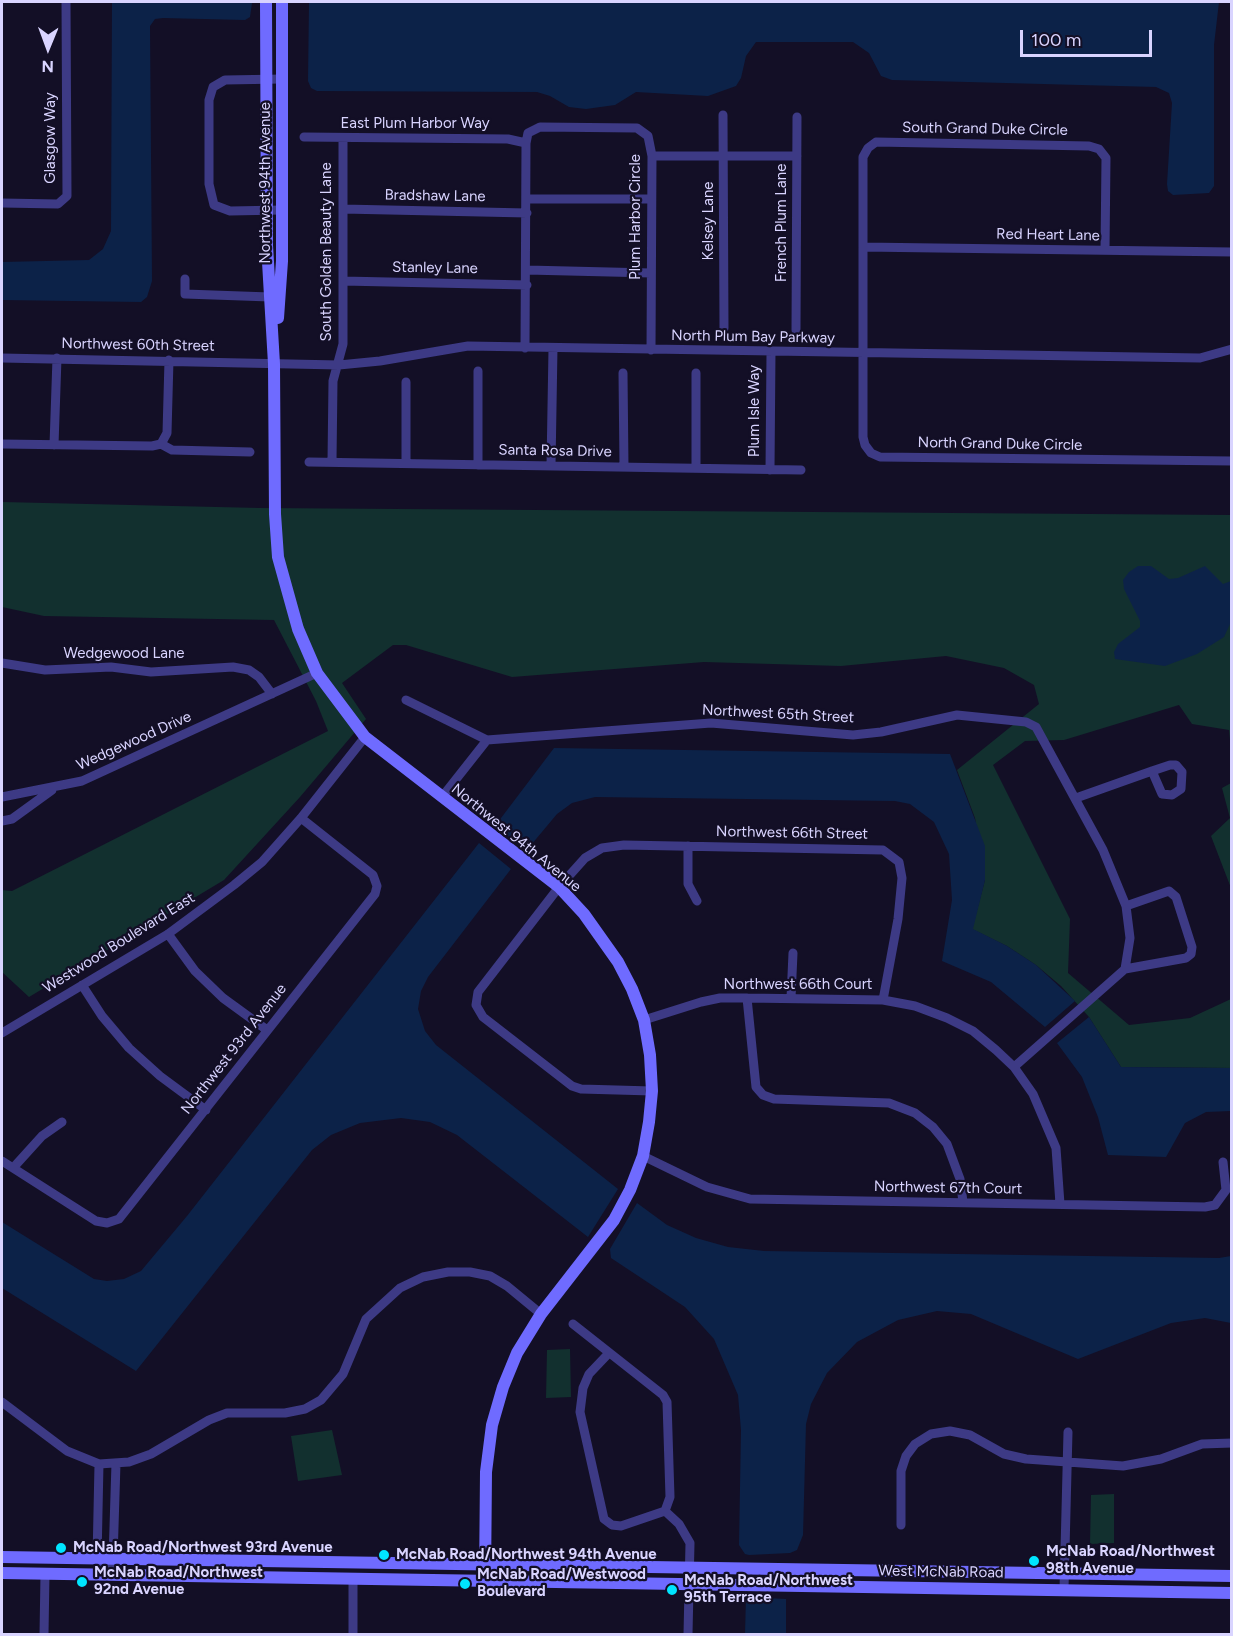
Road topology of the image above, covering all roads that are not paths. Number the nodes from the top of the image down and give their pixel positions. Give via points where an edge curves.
1 (66, 2) edge
2 (266, 2) edge
3 (282, 2) edge
4 (282, 79) junction
5 (267, 80) junction
6 (723, 115) dead end
7 (797, 117) dead end
8 (304, 137) dead end
9 (343, 138) junction
10 (526, 143) junction
11 (652, 156) junction
12 (724, 156) junction
13 (797, 156) junction
14 (527, 199) junction
15 (651, 199) junction
16 (2, 203) edge
17 (343, 209) junction
18 (267, 210) junction
19 (282, 210) junction
20 (527, 213) junction
21 (863, 248) junction
22 (1105, 250) junction
23 (1232, 252) edge
24 (527, 270) junction
25 (651, 273) junction
26 (185, 279) dead end
27 (343, 280) junction
28 (527, 285) junction
29 (270, 297) junction
30 (724, 328) dead end
31 (796, 330) dead end
32 (525, 348) junction
33 (553, 348) junction
34 (1232, 349) edge
35 (651, 350) junction
36 (771, 352) junction
37 (862, 354) junction
38 (2, 357) edge
39 (57, 358) junction
40 (168, 360) junction
41 (274, 364) junction
42 (339, 365) junction
43 (478, 371) dead end
44 (623, 373) dead end
45 (696, 373) dead end
46 (406, 382) dead end
47 (2, 444) edge
48 (161, 444) junction
49 (54, 445) junction
50 (250, 452) dead end
51 (332, 461) junction
52 (1232, 461) edge
53 (309, 462) dead end
54 (406, 463) junction
55 (478, 465) junction
56 (550, 466) junction
57 (624, 466) junction
58 (696, 468) junction
59 (770, 470) junction
60 (801, 470) dead end
61 (2, 663) edge
62 (317, 673) junction
63 (272, 694) junction
64 (406, 700) dead end
65 (365, 737) junction
66 (487, 740) junction
67 (1152, 771) dead end
68 (55, 788) junction
69 (442, 797) junction
70 (2, 798) edge
71 (1076, 798) junction
72 (301, 818) junction
73 (2, 821) edge
74 (688, 846) junction
75 (559, 887) junction
76 (697, 901) dead end
77 (1126, 906) junction
78 (168, 934) junction
79 (793, 953) dead end
80 (1125, 969) junction
81 (82, 985) junction
82 (747, 998) junction
83 (791, 998) junction
84 (883, 1000) junction
85 (644, 1020) junction
86 (267, 1030) junction
87 (2, 1033) edge
88 (1014, 1067) junction
89 (652, 1090) junction
90 (206, 1110) junction
91 (62, 1122) dead end
92 (643, 1156) junction
93 (2, 1161) edge
94 (1223, 1162) dead end
95 (13, 1168) junction
96 (963, 1202) junction
97 (1060, 1204) junction
98 (541, 1314) junction
99 (573, 1324) dead end
100 (609, 1353) junction
101 (2, 1402) edge
102 (1068, 1432) dead end
103 (1232, 1443) edge
104 (1067, 1463) junction
105 (99, 1464) junction
106 (116, 1464) junction
107 (665, 1511) junction
108 (901, 1525) dead end
109 (2, 1557) edge
110 (97, 1559) junction
111 (113, 1559) junction
112 (485, 1565) junction
113 (689, 1567) junction
114 (2, 1573) edge
115 (1065, 1573) junction
116 (45, 1574) junction
117 (105, 1575) junction
118 (1232, 1576) edge
119 (353, 1579) junction
120 (485, 1581) junction
121 (689, 1584) junction
122 (1064, 1589) junction
123 (1232, 1593) edge
124 (44, 1635) edge
125 (353, 1635) edge
126 (688, 1635) edge

1 - 16 street, Glasgow Way via 67,196 58,204
2 - 5 main road, Northwest 94th Avenue
3 - 4 main road, Northwest 94th Avenue
4 - 5 street
4 - 19 main road, Northwest 94th Avenue
5 - 18 main road, Northwest 94th Avenue
5 - 18 street via 218,82 209,99 214,205 230,211
6 - 12 street, Kelsey Lane
7 - 13 street, French Plum Lane
8 - 9 street, East Plum Harbor Way
9 - 10 street, East Plum Harbor Way via 508,139
9 - 17 street, South Golden Beauty Lane
10 - 11 street, Plum Harbor Circle via 528,134 540,127 637,128 648,136
10 - 14 street
11 - 12 street
11 - 15 street, Plum Harbor Circle
12 - 13 street
12 - 30 street, Kelsey Lane
13 - 31 street, French Plum Lane
14 - 15 street
14 - 20 street
15 - 25 street, Plum Harbor Circle
17 - 20 street, Bradshaw Lane
17 - 27 street, South Golden Beauty Lane
18 - 19 street
18 - 29 main road, Northwest 94th Avenue
19 - 41 main road, Northwest 94th Avenue
20 - 24 street
21 - 22 street, Red Heart Lane
21 - 22 street, South Grand Duke Circle via 863,157 876,142 1099,149 1106,158
21 - 37 street, North Grand Duke Circle
22 - 23 street, Red Heart Lane
24 - 25 street
24 - 28 street
25 - 35 street, Plum Harbor Circle
26 - 29 street via 185,294
27 - 28 street, Stanley Lane
27 - 42 street, South Golden Beauty Lane via 343,344
28 - 32 street
29 - 41 main road, Northwest 94th Avenue
32 - 33 street, North Plum Bay Parkway
32 - 42 street, North Plum Bay Parkway via 468,346
33 - 35 street, North Plum Bay Parkway
33 - 56 street
34 - 37 street, North Plum Bay Parkway via 1200,358
35 - 36 street, North Plum Bay Parkway
36 - 37 street, North Plum Bay Parkway
36 - 59 street, Plum Isle Way
37 - 52 street, North Grand Duke Circle via 863,437 871,453 880,457
38 - 39 street, Northwest 60th Street
39 - 40 street, Northwest 60th Street
39 - 49 street
40 - 41 street, Northwest 60th Street
40 - 48 street via 167,433
41 - 42 street, North Plum Bay Parkway
41 - 62 main road, Northwest 94th Avenue via 278,557 298,628
42 - 51 street, South Golden Beauty Lane via 333,381
43 - 55 street
44 - 57 street
45 - 58 street
46 - 54 street
47 - 49 street
48 - 49 street
48 - 50 street via 172,450
51 - 53 street, Santa Rosa Drive
51 - 54 street, Santa Rosa Drive
54 - 55 street, Santa Rosa Drive
55 - 56 street, Santa Rosa Drive
56 - 57 street, Santa Rosa Drive
57 - 58 street, Santa Rosa Drive
58 - 59 street, Santa Rosa Drive
59 - 60 street, Santa Rosa Drive
61 - 63 street, Wedgewood Lane via 45,670 111,667 151,672 233,667 249,670
62 - 63 street, Wedgewood Drive
62 - 65 main road, Northwest 94th Avenue
63 - 68 street, Wedgewood Drive via 82,781
64 - 66 street
65 - 69 main road, Northwest 94th Avenue
65 - 72 street, Westwood Boulevard East
66 - 69 street
66 - 71 street, Northwest 65th Street via 711,723 853,735 939,718 976,716 1026,722 1036,727
67 - 71 street
68 - 70 street, Wedgewood Drive
68 - 73 street via 12,819
69 - 75 main road, Northwest 94th Avenue
71 - 77 street
72 - 78 street, Westwood Boulevard East via 262,862
72 - 86 street, Northwest 93rd Avenue via 374,875 377,886 375,894
74 - 75 street, Northwest 66th Street via 602,848 585,858
74 - 76 street via 688,884
74 - 84 street, Northwest 66th Street via 883,850 894,856 902,878 902,896
75 - 85 main road, Northwest 94th Avenue via 618,962
75 - 89 street, Northwest 66th Street via 478,992 476,1005 483,1017 572,1086
77 - 80 street via 1130,938
77 - 80 street via 1169,891 1176,897 1192,947 1186,958
78 - 81 street, Westwood Boulevard East
78 - 86 street via 195,971 223,998
79 - 83 street
80 - 88 street
81 - 87 street, Westwood Boulevard East
81 - 90 street via 129,1048
82 - 83 street, Northwest 66th Court
82 - 85 street, Northwest 66th Court via 701,1002
82 - 96 street via 756,1087 763,1095 774,1099 889,1103 915,1113 947,1144 960,1179
83 - 84 street, Northwest 66th Court
84 - 88 street, Northwest 66th Court via 915,1006 973,1031
85 - 89 main road, Northwest 94th Avenue
86 - 90 street, Northwest 93rd Avenue
88 - 97 street, Northwest 66th Court via 1033,1094 1056,1148
89 - 92 main road, Northwest 94th Avenue
90 - 95 street, Northwest 93rd Avenue via 119,1219 107,1223 96,1221
91 - 95 street via 42,1136
92 - 96 street, Northwest 67th Court via 706,1187 750,1199
92 - 98 main road, Northwest 94th Avenue via 614,1220
93 - 95 street
94 - 97 street, Northwest 67th Court via 1226,1190 1215,1205
96 - 97 street, Northwest 67th Court
98 - 106 street via 490,1276 448,1272 423,1277 399,1288 366,1319 343,1374 321,1400 285,1413 227,1413 151,1454
98 - 112 main road, Northwest 94th Avenue via 517,1353 492,1425 486,1472
99 - 100 street
100 - 107 street via 667,1402 670,1497
100 - 107 street via 589,1374 580,1399 604,1519 621,1526
101 - 105 street via 67,1451
102 - 104 street
103 - 104 street via 1202,1444 1161,1459 1123,1466
104 - 108 street via 1004,1454 970,1435 950,1431 931,1434 915,1444 901,1471
104 - 115 street
105 - 106 street
105 - 110 street
106 - 111 street
107 - 113 street via 687,1534
109 - 110 main road, West McNab Road
110 - 111 main road, West McNab Road
110 - 117 street
111 - 112 main road, West McNab Road
111 - 117 street
112 - 113 main road, West McNab Road
112 - 120 main road, Northwest 94th Avenue
113 - 115 main road, West McNab Road
113 - 121 street
114 - 116 main road, West McNab Road
115 - 118 main road, West McNab Road
115 - 122 street
116 - 117 main road, West McNab Road
116 - 124 street
117 - 119 main road, West McNab Road
119 - 120 main road, West McNab Road
119 - 125 street
120 - 121 main road, West McNab Road
121 - 122 main road, West McNab Road
121 - 126 street
122 - 123 main road, West McNab Road

